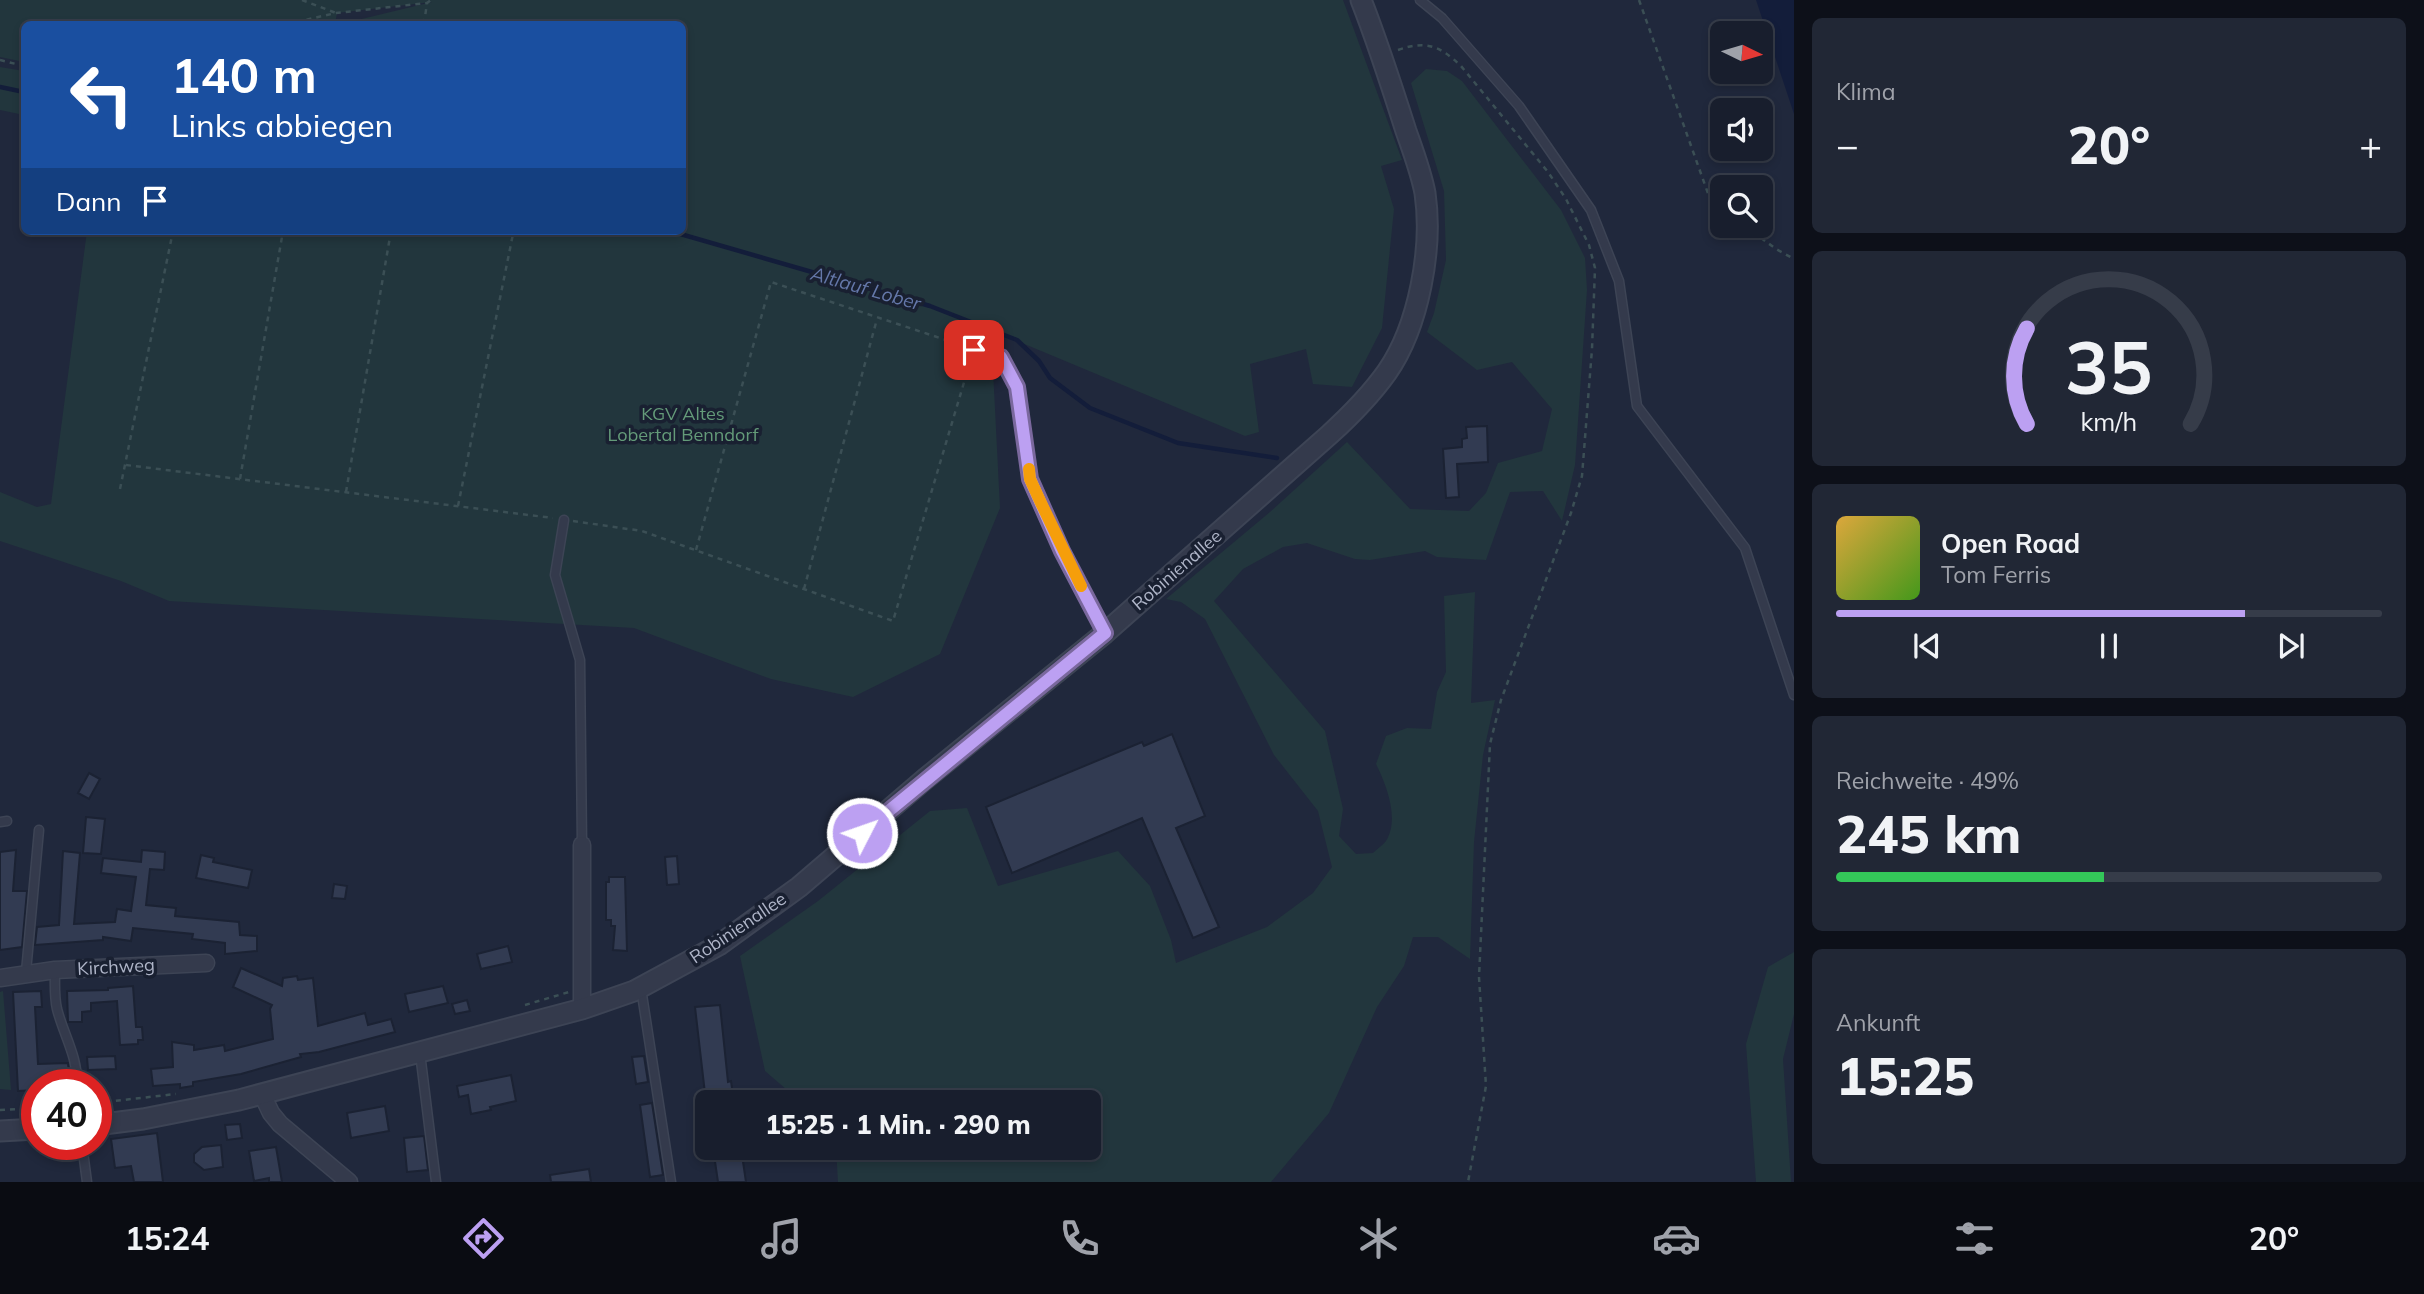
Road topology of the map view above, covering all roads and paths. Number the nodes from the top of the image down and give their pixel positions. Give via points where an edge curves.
1 (302, 0) edge
2 (431, 0) edge
3 (1361, 0) edge
4 (1420, 0) edge
5 (1639, 0) edge
6 (427, 3) junction
7 (336, 13) junction
8 (300, 21) edge
9 (424, 21) edge
10 (1383, 58) junction
11 (0, 60) edge
12 (21, 65) edge
13 (1710, 199) edge
14 (172, 235) edge
15 (282, 235) edge
16 (390, 235) edge
17 (513, 235) edge
18 (1761, 238) edge
19 (1794, 259) edge
20 (878, 317) junction
21 (974, 350) junction
22 (126, 465) junction
23 (240, 479) junction
24 (120, 489) dead end
25 (346, 492) junction
26 (458, 506) junction
27 (564, 520) junction
28 (696, 550) junction
29 (804, 589) junction
30 (1105, 633) junction
31 (1794, 695) edge
32 (39, 830) dead end
33 (582, 845) joint
34 (206, 963) dead end
35 (55, 970) junction
36 (26, 972) junction
37 (0, 978) edge
38 (641, 987) junction
39 (582, 1009) junction
40 (420, 1053) junction
41 (76, 1069) edge
42 (179, 1093) dead end
43 (262, 1094) junction
44 (112, 1101) edge
45 (21, 1109) edge
46 (0, 1110) edge
47 (112, 1123) edge
48 (21, 1130) edge
49 (0, 1131) edge
50 (84, 1160) edge
51 (87, 1182) edge
52 (349, 1182) edge
53 (436, 1182) edge
54 (671, 1182) edge
55 (1468, 1182) edge

1 - 7 path
2 - 6 path
3 - 10 street, Robinienallee
4 - 31 lane via 1442,18 1520,106 1591,210 1619,281 1637,406 1745,548
5 - 13 path
6 - 7 path
6 - 9 path
7 - 8 path
10 - 30 street, Robinienallee via 1424,191 1428,230 1423,279 1389,370 1363,404
10 - 55 path via 1419,43 1448,54 1461,66 1566,199 1595,268 1582,475 1490,744 1479,977 1486,1086
11 - 12 path
14 - 22 path
15 - 23 path
16 - 25 path
17 - 26 path
18 - 19 path
20 - 21 path
20 - 28 path via 771,282
20 - 29 path
21 - 29 path via 893,621
21 - 30 lane via 1001,357 1017,387 1030,479
22 - 23 path
22 - 24 path
23 - 25 path
25 - 26 path
26 - 27 path
27 - 28 path via 642,531
27 - 33 lane via 555,575 580,660
28 - 29 path
30 - 38 street, Robinienallee via 799,887 719,945
32 - 36 lane
33 - 39 street
34 - 35 street, Kirchweg
35 - 36 street, Kirchweg
35 - 41 lane via 57,1010
36 - 37 street, Kirchweg
38 - 39 street, Robinienallee
38 - 54 lane
39 - 40 street, Robinienallee
40 - 43 street, Robinienallee
40 - 53 lane
42 - 44 path
43 - 47 street, Robinienallee
43 - 52 street via 280,1124
45 - 46 path
48 - 49 street
50 - 51 lane

